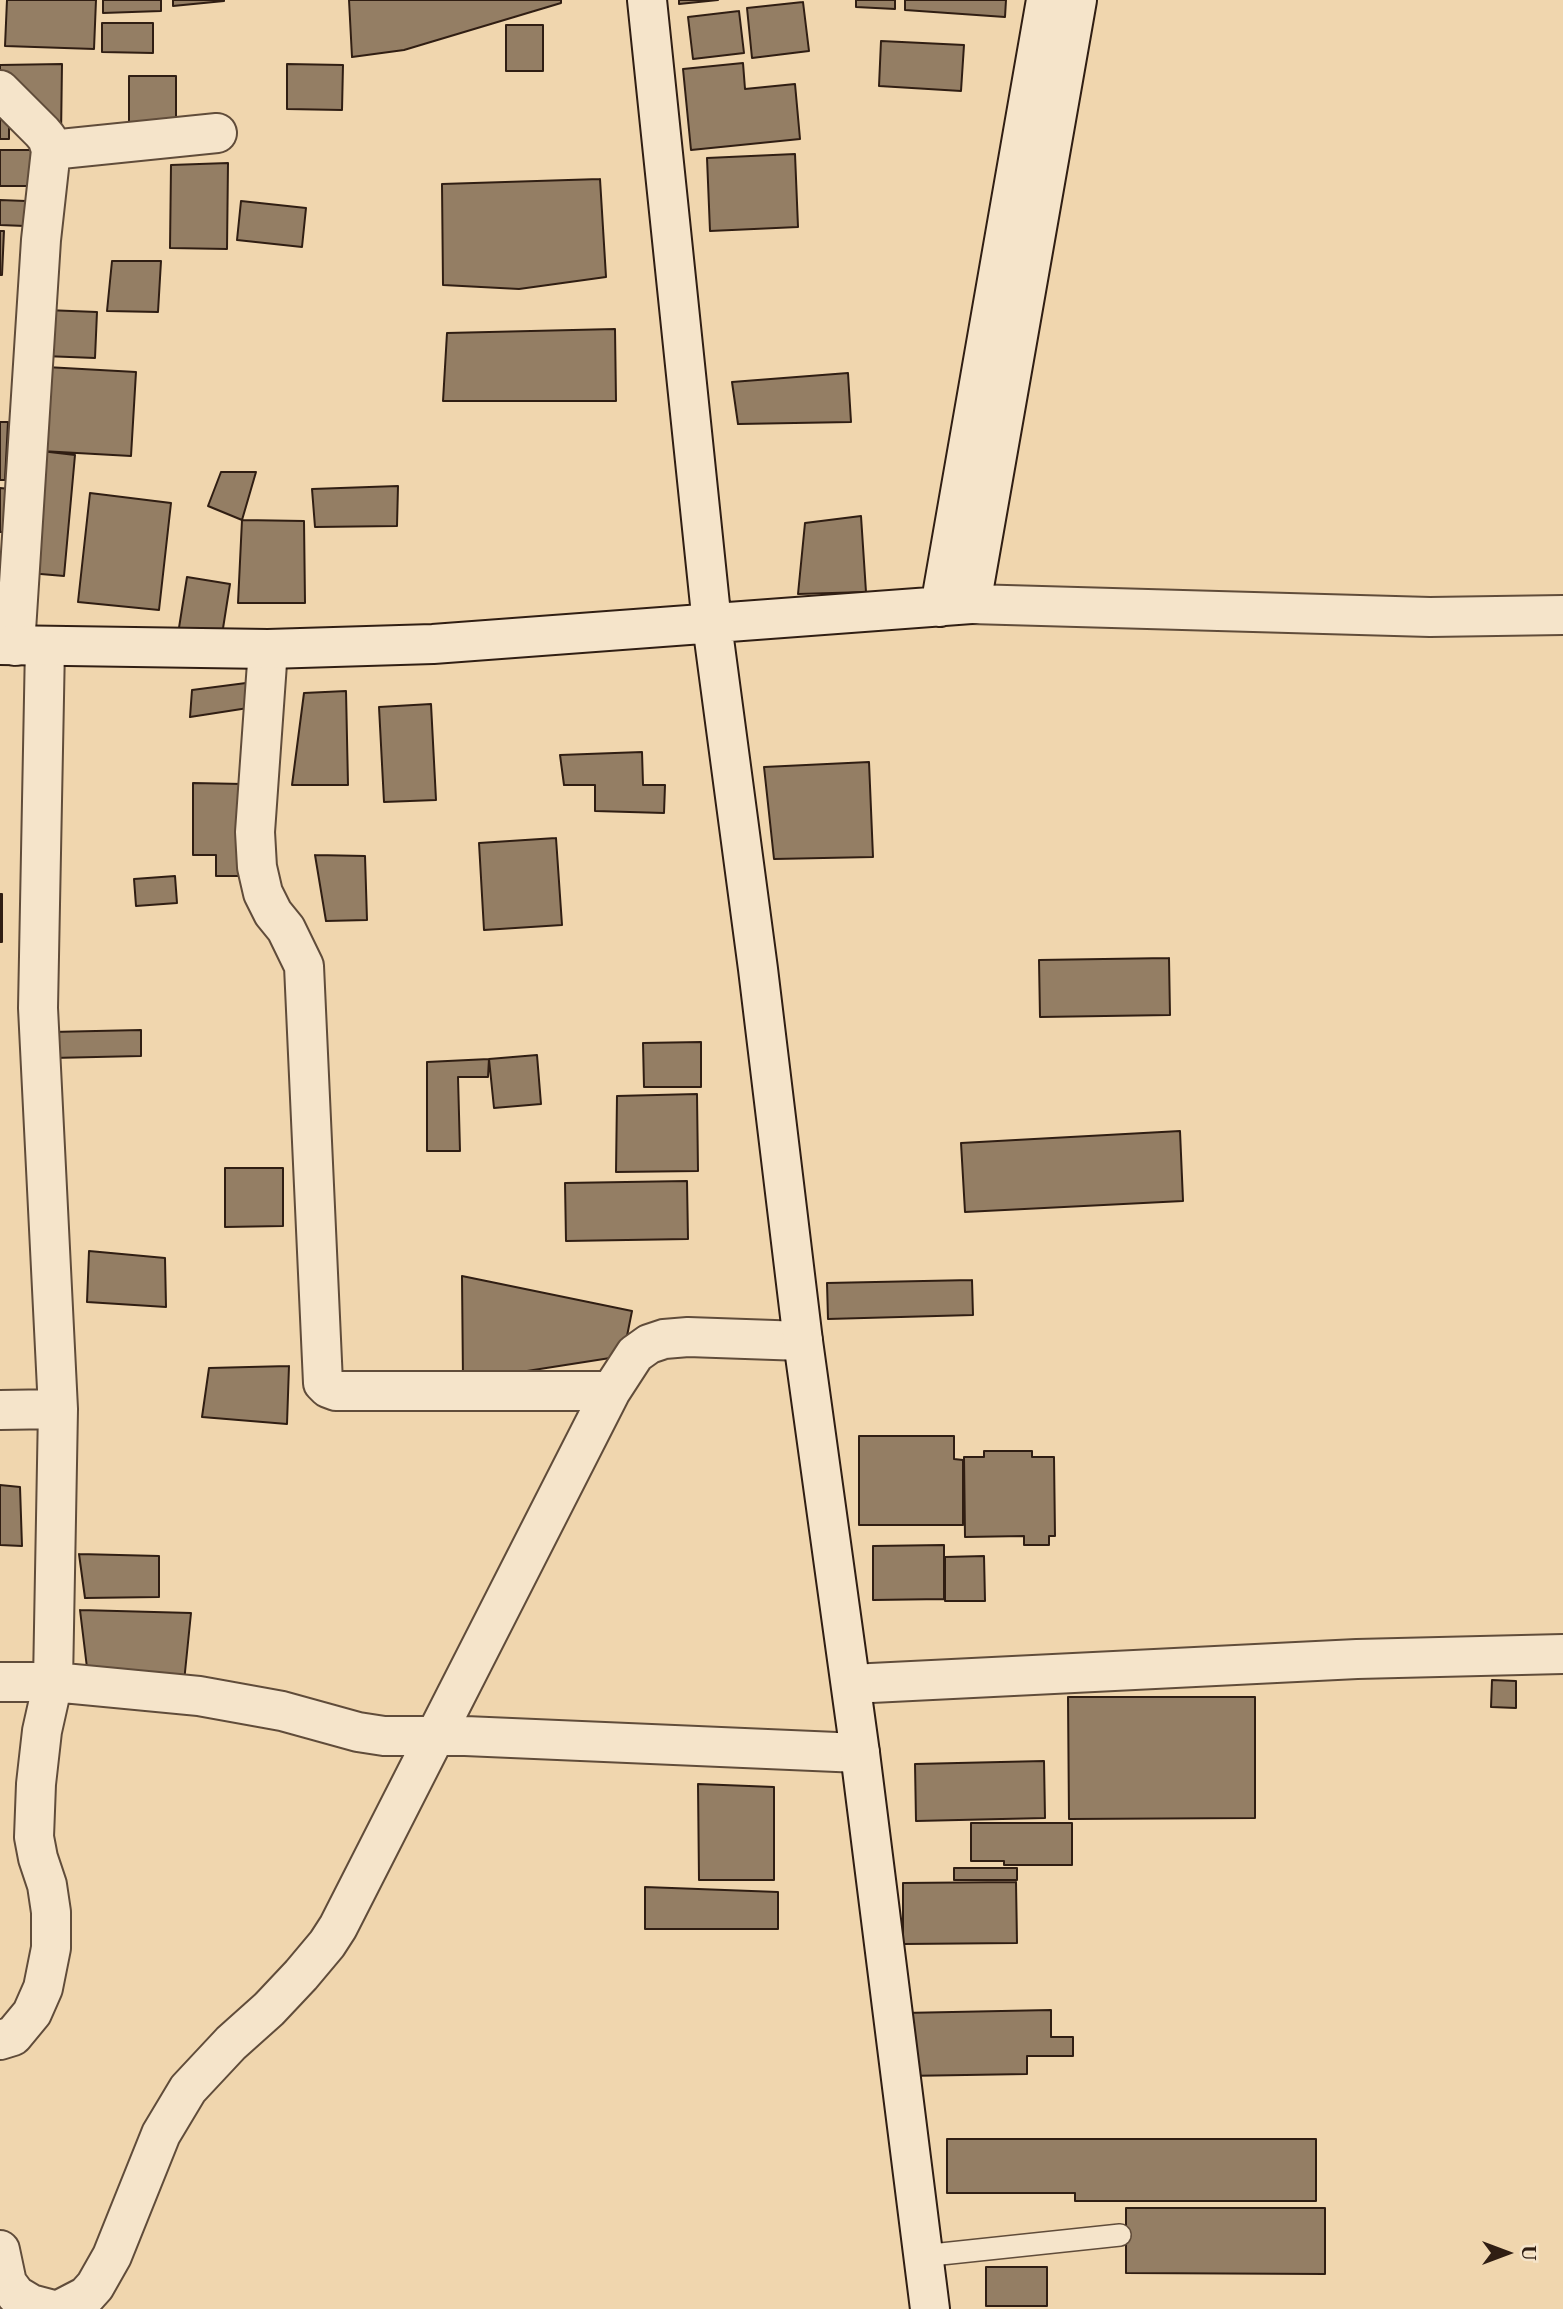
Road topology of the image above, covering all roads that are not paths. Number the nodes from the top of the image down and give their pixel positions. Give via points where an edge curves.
1 (647, 0) edge
2 (1046, 0) edge
3 (1077, 0) edge
4 (0, 90) edge
5 (217, 133) dead end
6 (51, 150) junction
7 (956, 605) junction
8 (1563, 615) edge
9 (712, 624) junction
10 (20, 646) edge
11 (268, 649) junction
12 (803, 1340) junction
13 (611, 1391) junction
14 (58, 1409) junction
15 (0, 1410) edge
16 (1563, 1654) edge
17 (0, 1682) edge
18 (53, 1682) junction
19 (850, 1684) junction
20 (435, 1737) junction
21 (860, 1753) junction
22 (0, 2040) edge
23 (1120, 2235) dead end
24 (0, 2250) edge
25 (922, 2256) junction
26 (50, 2309) edge
27 (61, 2309) edge
28 (930, 2309) edge

1 - 9 street
2 - 7 street
3 - 7 street
4 - 6 street via 42,132
5 - 6 street
6 - 10 street via 41,240
7 - 8 street via 1430,617
7 - 9 street
9 - 11 street via 433,644
9 - 12 street
10 - 11 street
10 - 14 street
11 - 13 street via 254,832 263,892 304,966 323,1383 336,1391
12 - 13 street via 664,1339 635,1354
12 - 19 street
13 - 20 street
14 - 15 street
14 - 18 street
16 - 19 street via 1357,1658
17 - 18 street
18 - 20 street via 199,1696 384,1737
18 - 22 street via 42,1731 34,1837 47,1885 51,1948 43,1989 32,2013 13,2036
19 - 21 street
20 - 21 street
20 - 27 street via 327,1944 188,2089 161,2134 112,2256 95,2286
21 - 25 street
23 - 25 lane
24 - 26 street via 7,2283 16,2295
25 - 28 street

